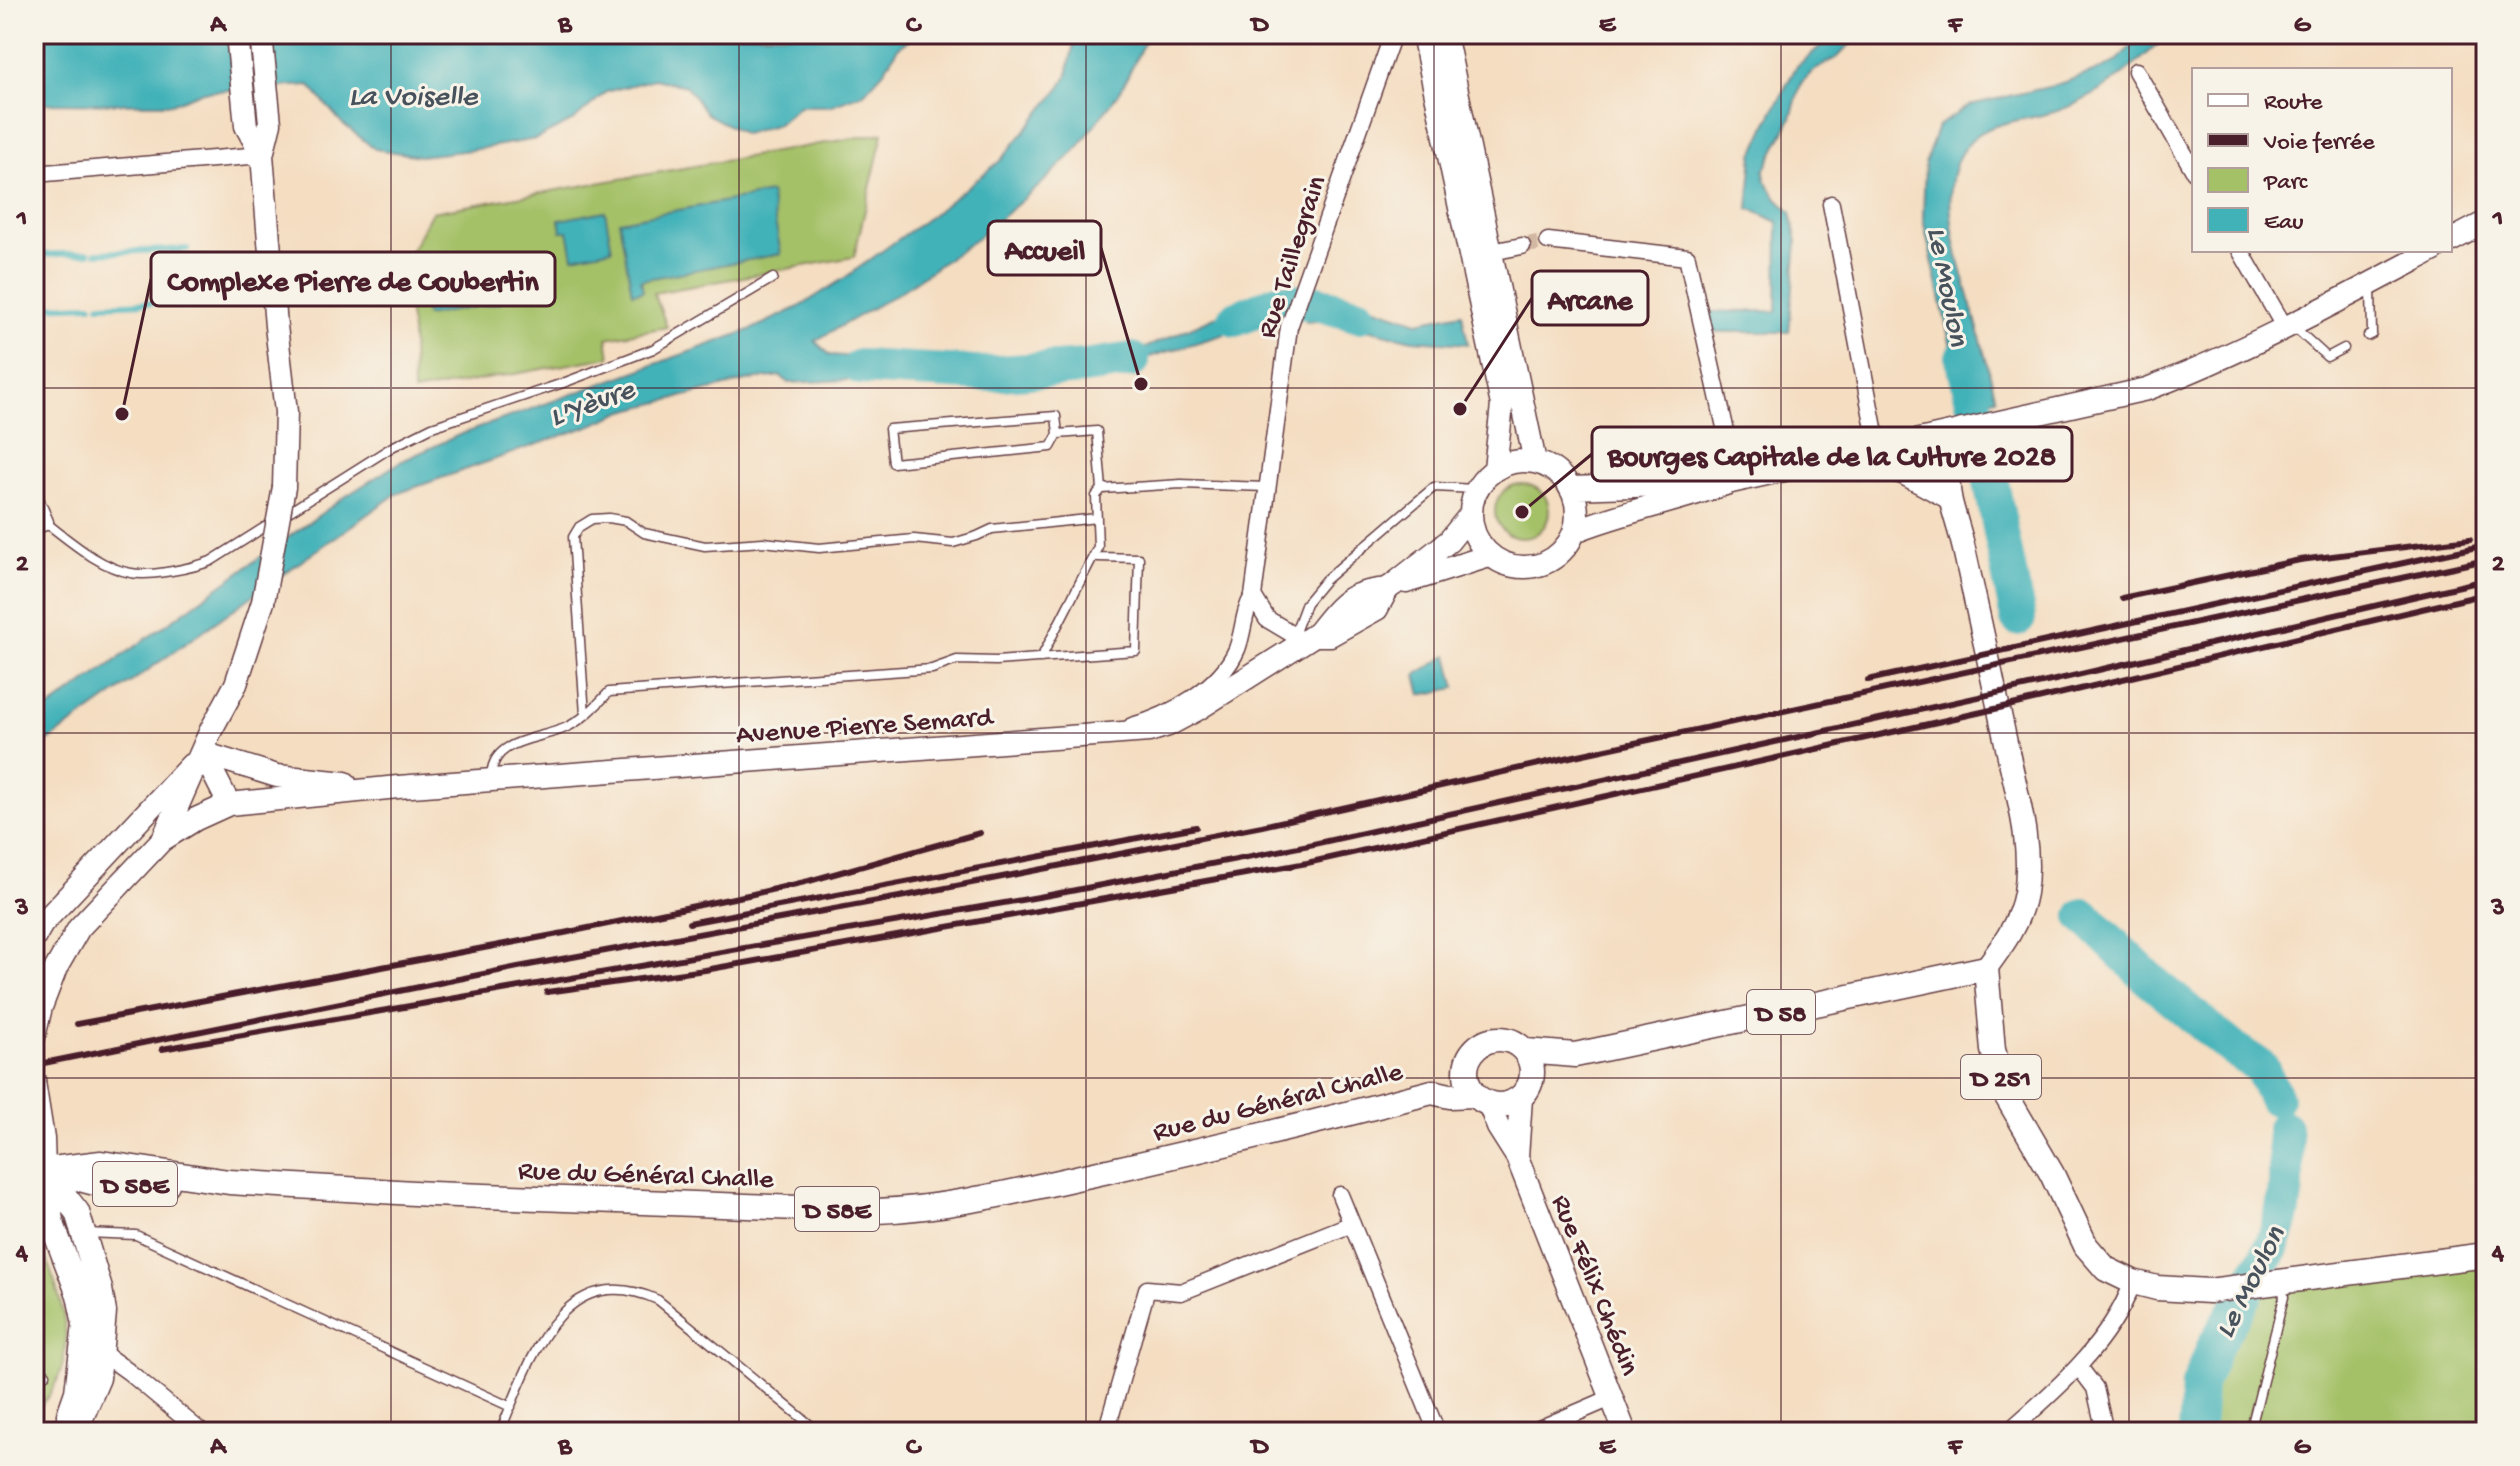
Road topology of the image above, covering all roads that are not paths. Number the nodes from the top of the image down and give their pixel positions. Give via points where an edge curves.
1 (237, 34) edge
2 (261, 34) edge
3 (1393, 34) edge
4 (1423, 34) edge
5 (1445, 34) edge
6 (2136, 71) dead end
7 (262, 155) junction
8 (2192, 168) edge
9 (34, 174) edge
10 (1831, 204) dead end
11 (2486, 222) edge
12 (2452, 240) edge
13 (1548, 241) tunnel mouth
14 (1522, 246) tunnel mouth
15 (1491, 252) junction
16 (2241, 252) edge
17 (2430, 252) edge
18 (773, 278) dead end
19 (2371, 283) junction
20 (2289, 327) junction
21 (2368, 336) dead end
22 (2344, 348) dead end
23 (1962, 430) junction
24 (1058, 434) junction
25 (1889, 447) junction
26 (1846, 456) junction
27 (1535, 462) junction
28 (1495, 469) junction
29 (1734, 482) junction
30 (1266, 487) junction
31 (1947, 487) junction
32 (1577, 488) junction
33 (1102, 489) junction
34 (1476, 489) junction
35 (1687, 491) junction
36 (34, 497) edge
37 (1470, 515) junction
38 (1097, 518) junction
39 (40, 524) edge
40 (1575, 531) junction
41 (1489, 556) junction
42 (1098, 557) dead end
43 (1393, 585) junction
44 (1253, 596) junction
45 (1301, 639) junction
46 (1041, 658) junction
47 (585, 715) junction
48 (1100, 735) junction
49 (203, 753) junction
50 (491, 782) junction
51 (398, 787) junction
52 (229, 804) junction
53 (162, 840) junction
54 (34, 938) edge
55 (1986, 968) junction
56 (34, 1037) edge
57 (1526, 1051) junction
58 (1575, 1055) junction
59 (1466, 1069) junction
60 (34, 1075) edge
61 (34, 1082) edge
62 (1526, 1089) junction
63 (1432, 1092) junction
64 (1482, 1099) junction
65 (1517, 1157) junction
66 (37, 1166) edge
67 (1340, 1195) dead end
68 (1352, 1224) junction
69 (84, 1233) junction
70 (2486, 1255) edge
71 (2277, 1281) junction
72 (2133, 1282) junction
73 (85, 1324) junction
74 (100, 1353) junction
75 (34, 1366) edge
76 (2079, 1367) junction
77 (46, 1374) dead end
78 (1611, 1398) junction
79 (511, 1407) junction
80 (63, 1432) edge
81 (75, 1432) edge
82 (201, 1432) edge
83 (500, 1432) edge
84 (819, 1432) edge
85 (1106, 1432) edge
86 (1437, 1432) edge
87 (1532, 1432) edge
88 (1625, 1432) edge
89 (2008, 1432) edge
90 (2105, 1432) edge
91 (2250, 1432) edge

1 - 7 main road via 246,126
2 - 7 main road via 270,123
3 - 30 street, Rue Taillegrain via 1289,327
4 - 28 main road via 1502,405
5 - 15 main road
6 - 8 street
7 - 9 street
7 - 49 main road, bridge via 286,412 284,487 263,602 236,684
10 - 25 street
11 - 12 main road
13 - 29 street via 1687,257
14 - 15 street
15 - 27 main road
16 - 20 street
17 - 19 main road
18 - 39 lane via 653,349 432,427 211,561 191,568 131,573 87,555
19 - 20 main road
19 - 21 lane
20 - 22 lane via 2327,357
20 - 23 main road via 2147,389
23 - 25 main road
23 - 31 main road
24 - 24 lane via 1051,447 893,463 889,429 1056,416
24 - 33 lane via 1097,431
25 - 26 main road
25 - 31 main road via 1923,457
26 - 29 main road
26 - 31 main road
27 - 28 main road via 1516,461
27 - 32 main road
28 - 34 main road
29 - 35 main road
30 - 33 lane via 1181,484
30 - 44 street, Rue Taillegrain
31 - 55 main road via 2025,841 2020,911
32 - 35 main road
32 - 40 main road
33 - 38 lane via 1096,496
34 - 37 main road
34 - 45 lane via 1434,487 1325,580 1306,603
35 - 40 main road
36 - 39 street
37 - 41 main road via 1472,530
37 - 43 main road, Avenue Pierre Semard via 1449,541
38 - 46 lane via 1098,547
38 - 47 lane via 992,529 953,543 914,539 819,548 763,542 705,546 644,533 626,521 592,519 573,537
40 - 41 main road via 1558,555 1535,567 1510,566
41 - 43 main road, Avenue Pierre Semard
42 - 46 lane via 1139,558 1136,651
43 - 45 main road, Avenue Pierre Semard
44 - 45 street via 1267,619
44 - 48 street, Rue Taillegrain via 1237,650 1212,682 1142,724
45 - 48 main road, Avenue Pierre Semard via 1168,725
46 - 47 lane via 957,660 932,669 609,692
47 - 50 lane via 499,754
48 - 50 main road, Avenue Pierre Semard
49 - 51 main road, Avenue Pierre Semard via 277,776
49 - 52 main road
49 - 53 main road
49 - 54 main road
50 - 51 main road, Avenue Pierre Semard
51 - 52 main road, Avenue Pierre Semard
52 - 53 main road, Avenue Pierre Semard
53 - 56 main road, Avenue Pierre Semard via 79,928 56,968
55 - 58 main road, D 58
55 - 72 main road, D 251 via 1993,1050 2006,1095 2086,1246 2106,1269
57 - 58 main road, D 58
57 - 59 main road via 1506,1039 1494,1039 1473,1051
57 - 62 main road via 1533,1071
58 - 62 main road, D 58
59 - 63 main road, Rue du Général Challe / D 58E via 1444,1079
59 - 64 main road via 1467,1083
60 - 61 main road, bridge
61 - 66 main road via 43,1139
62 - 64 main road via 1501,1105
62 - 65 main road, Rue Félix Chédin
63 - 64 main road, Rue du Général Challe / D 58E
63 - 66 main road, Rue du Général Challe / D 58E via 1279,1133 919,1209 431,1194 229,1182 101,1163
64 - 65 main road, Rue Félix Chédin
65 - 78 main road, Rue Félix Chédin
66 - 69 main road via 77,1212
66 - 73 main road
67 - 68 street
68 - 85 street via 1181,1292 1147,1289
68 - 86 street
69 - 74 main road via 104,1312
69 - 79 lane via 136,1235
70 - 71 main road, D 251
71 - 72 main road, D 251 via 2209,1291
71 - 91 lane via 2284,1297
72 - 76 street via 2121,1309
73 - 74 street
73 - 80 main road via 77,1392
74 - 81 main road via 98,1378
74 - 82 street
75 - 77 lane
76 - 89 street
76 - 90 street via 2095,1388
78 - 87 street
78 - 88 main road, Rue Félix Chédin
79 - 83 lane
79 - 84 lane via 535,1347 561,1317 576,1301 617,1289 658,1300

